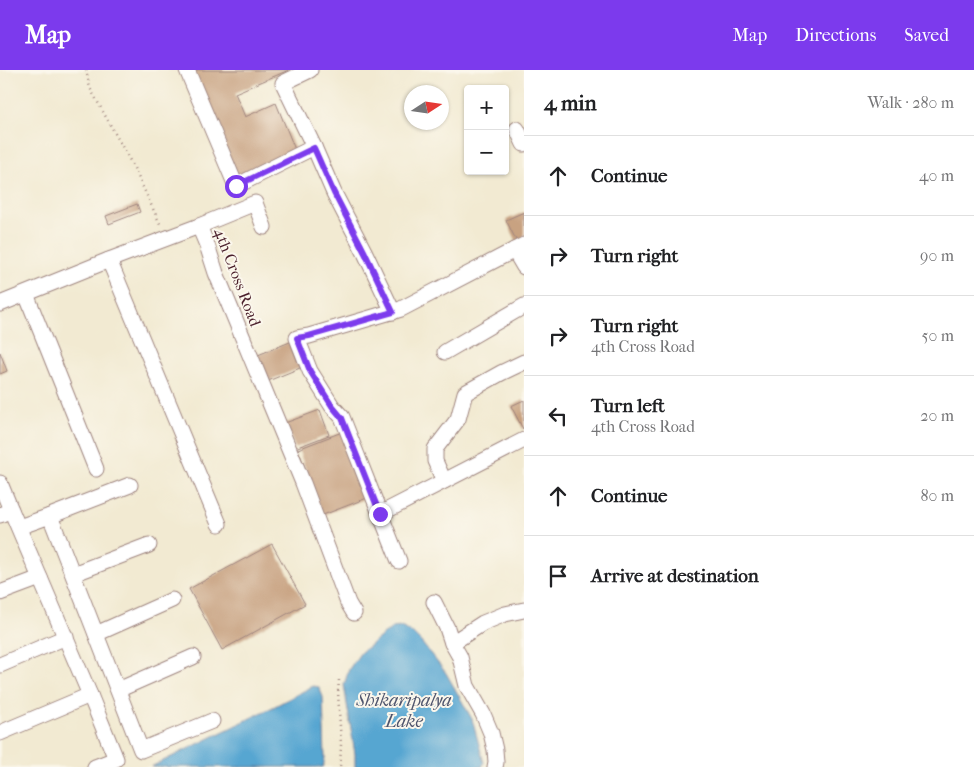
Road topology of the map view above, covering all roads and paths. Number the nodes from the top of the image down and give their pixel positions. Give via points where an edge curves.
1 (86, 70) edge
2 (187, 70) edge
3 (310, 70) edge
4 (517, 129) dead end
5 (524, 144) edge
6 (314, 148) junction
7 (199, 226) junction
8 (264, 226) dead end
9 (167, 238) junction
10 (519, 248) edge
11 (109, 260) junction
12 (524, 267) edge
13 (26, 294) junction
14 (0, 304) edge
15 (524, 306) edge
16 (393, 312) junction
17 (445, 352) dead end
18 (524, 362) edge
19 (524, 440) edge
20 (96, 469) dead end
21 (444, 481) junction
22 (0, 483) edge
23 (130, 484) dead end
24 (6, 513) edge
25 (380, 514) junction
26 (50, 516) junction
27 (219, 524) dead end
28 (19, 527) junction
29 (149, 545) dead end
30 (399, 561) dead end
31 (73, 574) junction
32 (40, 578) junction
33 (0, 593) edge
34 (172, 600) dead end
35 (434, 602) dead end
36 (524, 610) edge
37 (354, 613) dead end
38 (96, 634) junction
39 (66, 637) junction
40 (452, 643) junction
41 (193, 657) dead end
42 (0, 665) edge
43 (339, 680) dead end
44 (118, 690) junction
45 (90, 695) junction
46 (212, 721) dead end
47 (0, 733) edge
48 (141, 750) junction
49 (116, 759) junction
50 (96, 767) edge
51 (340, 767) edge
52 (495, 767) edge

1 - 9 path via 90,88 134,168
2 - 6 street via 236,186
3 - 6 street via 283,83
4 - 5 street
6 - 16 street
7 - 8 street via 255,203
7 - 9 street, 4th Cross Road
7 - 37 street, 4th Cross Road
9 - 11 street, 4th Cross Road
10 - 12 street
10 - 16 street
11 - 13 street, 4th Cross Road
11 - 27 street
13 - 14 street, 4th Cross Road
13 - 20 street
15 - 17 street
16 - 25 street via 297,338 310,371 342,418
18 - 21 street via 465,394 458,419 435,449 434,462
19 - 21 street
21 - 25 street
22 - 24 street
23 - 26 street
24 - 28 street
25 - 30 street
26 - 28 street
26 - 31 street
28 - 32 street
29 - 31 street
31 - 38 street
32 - 33 street
32 - 39 street
34 - 38 street
35 - 40 street
36 - 40 street via 483,622
38 - 44 street
39 - 42 street
39 - 45 street
40 - 52 street via 460,657 467,686 491,733
41 - 44 street
43 - 51 path
44 - 48 street
45 - 47 street
45 - 49 street
46 - 48 street
48 - 49 street
49 - 50 street

